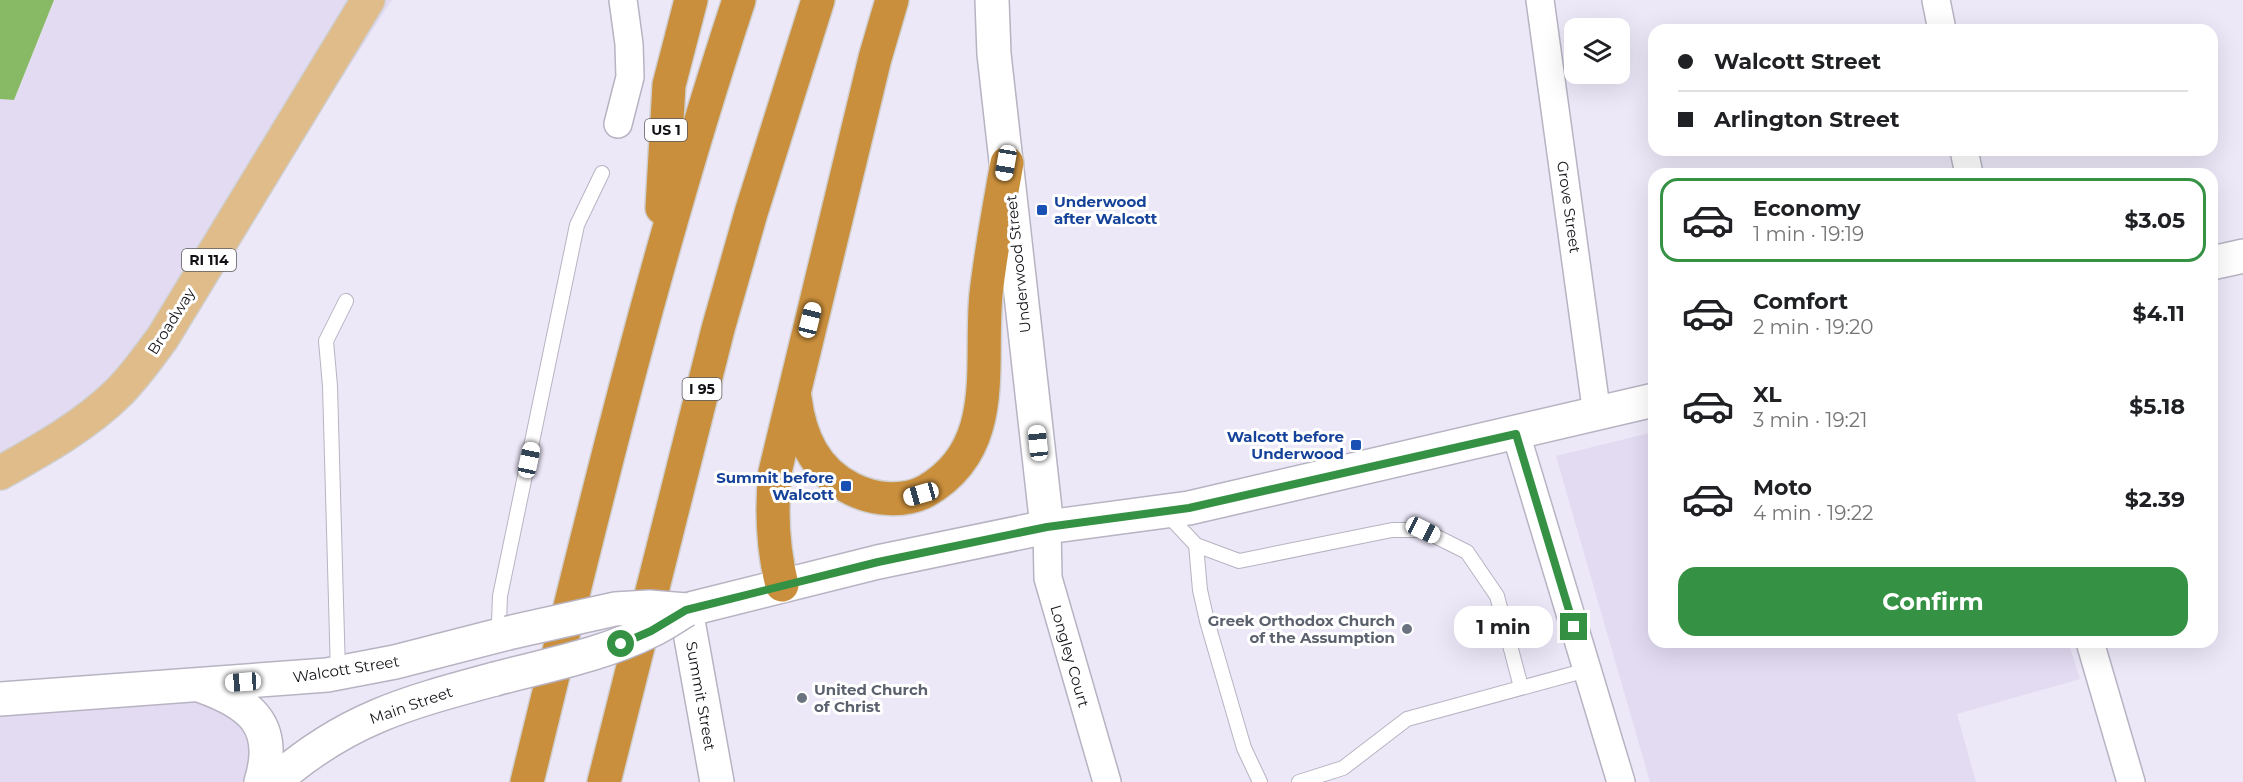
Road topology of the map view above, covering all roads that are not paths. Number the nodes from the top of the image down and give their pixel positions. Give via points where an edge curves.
1 (368, 0) edge
2 (623, 0) edge
3 (691, 0) edge
4 (739, 0) edge
5 (818, 0) edge
6 (892, 0) edge
7 (974, 0) edge
8 (992, 0) edge
9 (1540, 0) edge
10 (1936, 0) edge
11 (1941, 24) edge
12 (994, 54) junction
13 (618, 124) dead end
14 (1006, 163) junction
15 (602, 173) dead end
16 (2243, 256) edge
17 (2218, 262) edge
18 (658, 263) junction
19 (346, 301) dead end
20 (794, 386) junction
21 (1648, 402) edge
22 (1597, 415) junction
23 (1516, 434) junction
24 (0, 473) edge
25 (1165, 513) junction
26 (1047, 527) junction
27 (1196, 546) junction
28 (782, 585) junction
29 (693, 608) junction
30 (505, 634) junction
31 (2093, 648) edge
32 (1587, 669) junction
33 (338, 673) junction
34 (495, 679) joint
35 (201, 685) junction
36 (1521, 687) junction
37 (0, 699) edge
38 (617, 730) junction
39 (261, 782) edge
40 (274, 782) edge
41 (527, 782) edge
42 (604, 782) edge
43 (624, 782) edge
44 (717, 782) edge
45 (1107, 782) edge
46 (1260, 782) edge
47 (1299, 782) edge
48 (1621, 782) edge
49 (2131, 782) edge

1 - 24 main road, Broadway / RI 114 via 141,367 89,417
2 - 13 street via 630,77
3 - 18 highway, US 1 via 669,85
4 - 18 highway
5 - 38 highway, I 95 via 718,329
6 - 20 highway
7 - 12 main road
8 - 12 main road, Underwood Street
9 - 22 street, Grove Street
10 - 11 street
12 - 14 main road, Underwood Street
14 - 20 highway via 986,295 980,420 965,456 953,472 921,494 905,498 873,497 846,486 824,471 812,455 800,425
14 - 26 main road, Underwood Street
15 - 30 lane via 577,225 500,596 499,622
16 - 17 main road
18 - 41 highway
19 - 33 lane via 326,341
20 - 28 highway via 772,496 773,543
21 - 22 main road, Walcott Street
22 - 23 main road, Walcott Street
23 - 25 main road, Walcott Street
23 - 32 street
25 - 26 main road, Walcott Street
25 - 27 lane
26 - 28 main road, Walcott Street
26 - 45 street, Longley Court via 1048,578
27 - 36 lane via 1239,561 1392,530 1423,530 1467,552 1497,596
27 - 46 lane via 1206,621 1244,748
28 - 29 main road, Walcott Street
29 - 30 main road, Walcott Street, bridge via 615,609
29 - 34 main road, Walcott Street, bridge via 621,644
29 - 44 main road, Summit Street via 692,648
30 - 33 main road, Walcott Street
31 - 49 street
32 - 36 lane
32 - 48 street
33 - 35 main road, Walcott Street
34 - 40 main road, Main Street via 364,720 311,752
35 - 37 main road, Walcott Street
35 - 39 main road via 236,700 260,725 267,761
36 - 47 lane via 1407,719 1343,768
38 - 42 highway, I 95
38 - 43 highway

